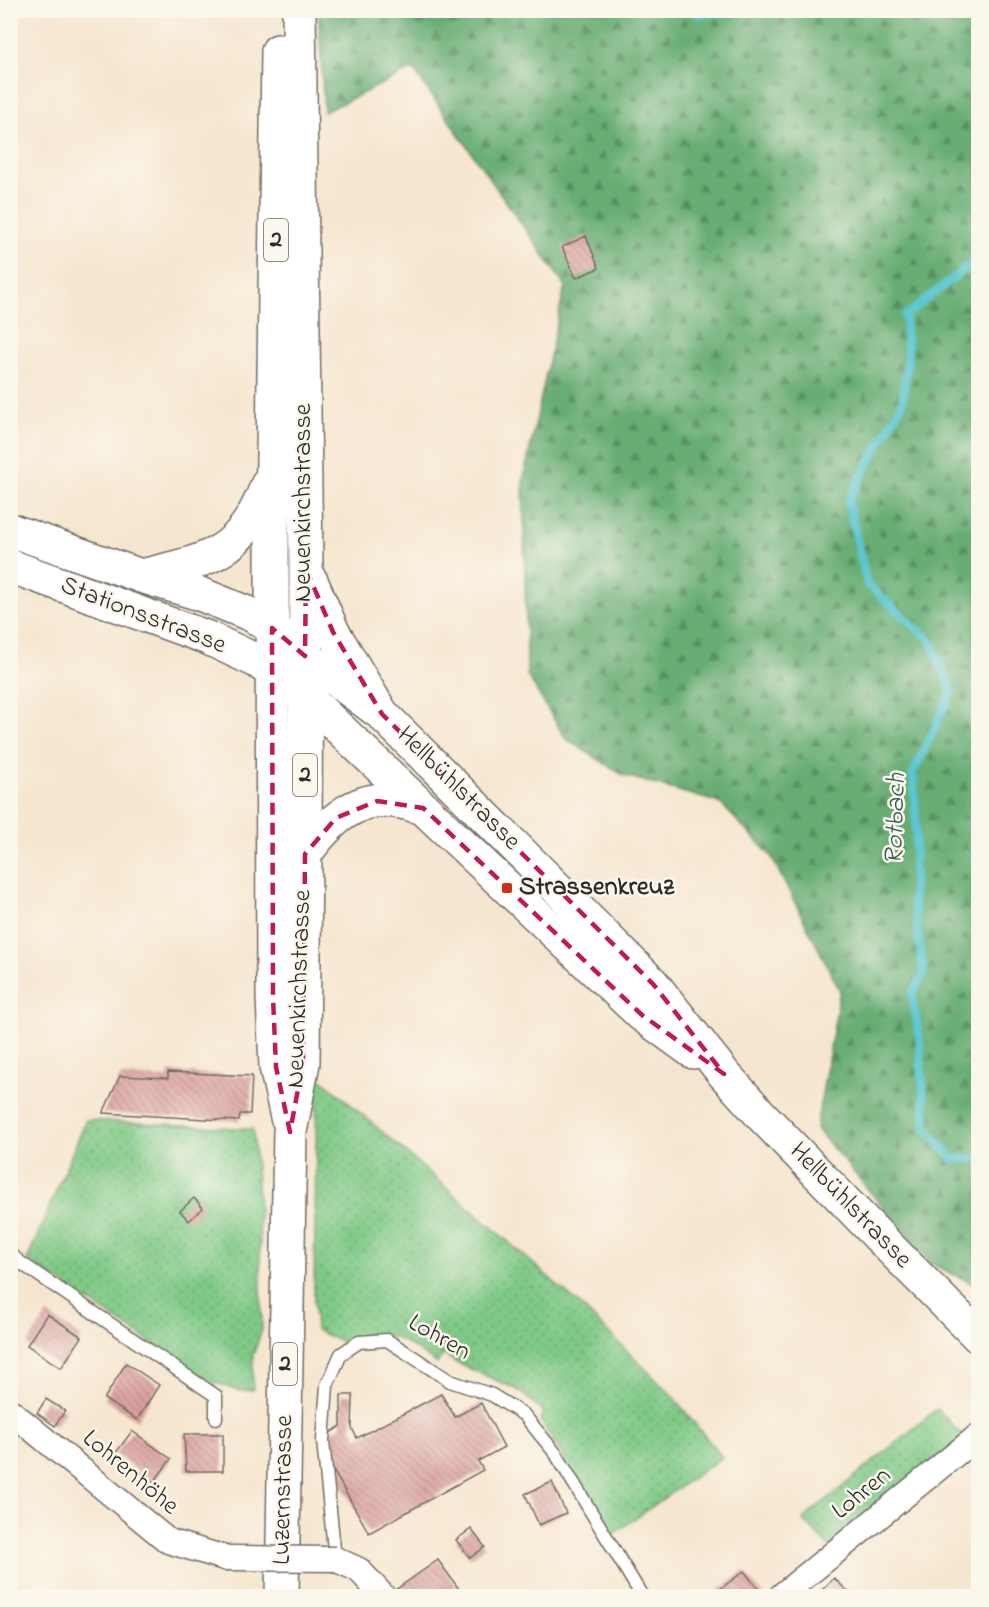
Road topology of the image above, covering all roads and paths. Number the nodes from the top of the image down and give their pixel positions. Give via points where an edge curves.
1 (279, 10) edge
2 (299, 10) edge
3 (273, 470) junction
4 (10, 530) edge
5 (10, 566) edge
6 (306, 569) junction
7 (141, 576) junction
8 (272, 628) junction
9 (305, 656) junction
10 (273, 671) junction
11 (306, 696) junction
12 (382, 714) junction
13 (423, 808) junction
14 (305, 854) junction
15 (723, 1074) junction
16 (290, 1132) junction
17 (10, 1254) edge
18 (978, 1336) edge
19 (10, 1411) edge
20 (216, 1418) dead end
21 (978, 1436) edge
22 (335, 1559) junction
23 (282, 1596) edge
24 (383, 1596) edge
25 (642, 1596) edge
26 (781, 1596) edge

1 - 3 main road, Neuenkirchstrasse / 2
2 - 6 main road, Neuenkirchstrasse / 2
3 - 7 main road via 250,520 230,544 195,563
3 - 8 main road, Neuenkirchstrasse / 2
4 - 7 main road, Stationsstrasse
5 - 10 main road, Stationsstrasse via 199,634
6 - 9 main road, Neuenkirchstrasse / 2
6 - 12 main road via 333,632
7 - 8 main road, Stationsstrasse via 221,601
8 - 9 main road, Hellbühlstrasse
8 - 10 main road, Neuenkirchstrasse / 2
9 - 11 main road, Neuenkirchstrasse / 2
9 - 12 main road, Hellbühlstrasse
10 - 11 main road, Hellbühlstrasse
10 - 16 main road, Neuenkirchstrasse / 2 via 273,997 276,1067
11 - 13 main road, Hellbühlstrasse
11 - 14 main road, Neuenkirchstrasse / 2
12 - 15 main road, Hellbühlstrasse via 653,984
13 - 14 main road via 394,800 353,807 327,826
13 - 15 main road, Hellbühlstrasse via 642,1015
14 - 16 main road, Neuenkirchstrasse / 2 via 303,1063
15 - 18 main road, Hellbühlstrasse
16 - 23 main road, Luzernstrasse / 2
17 - 20 lane via 216,1396
19 - 22 street, Lohrenhöhe, bridge via 168,1540 225,1558
21 - 26 street, Lohren
22 - 24 street via 359,1570
22 - 25 lane, Lohren via 322,1441 327,1385 341,1354 359,1342 387,1340 450,1381 492,1395 524,1415 556,1454

